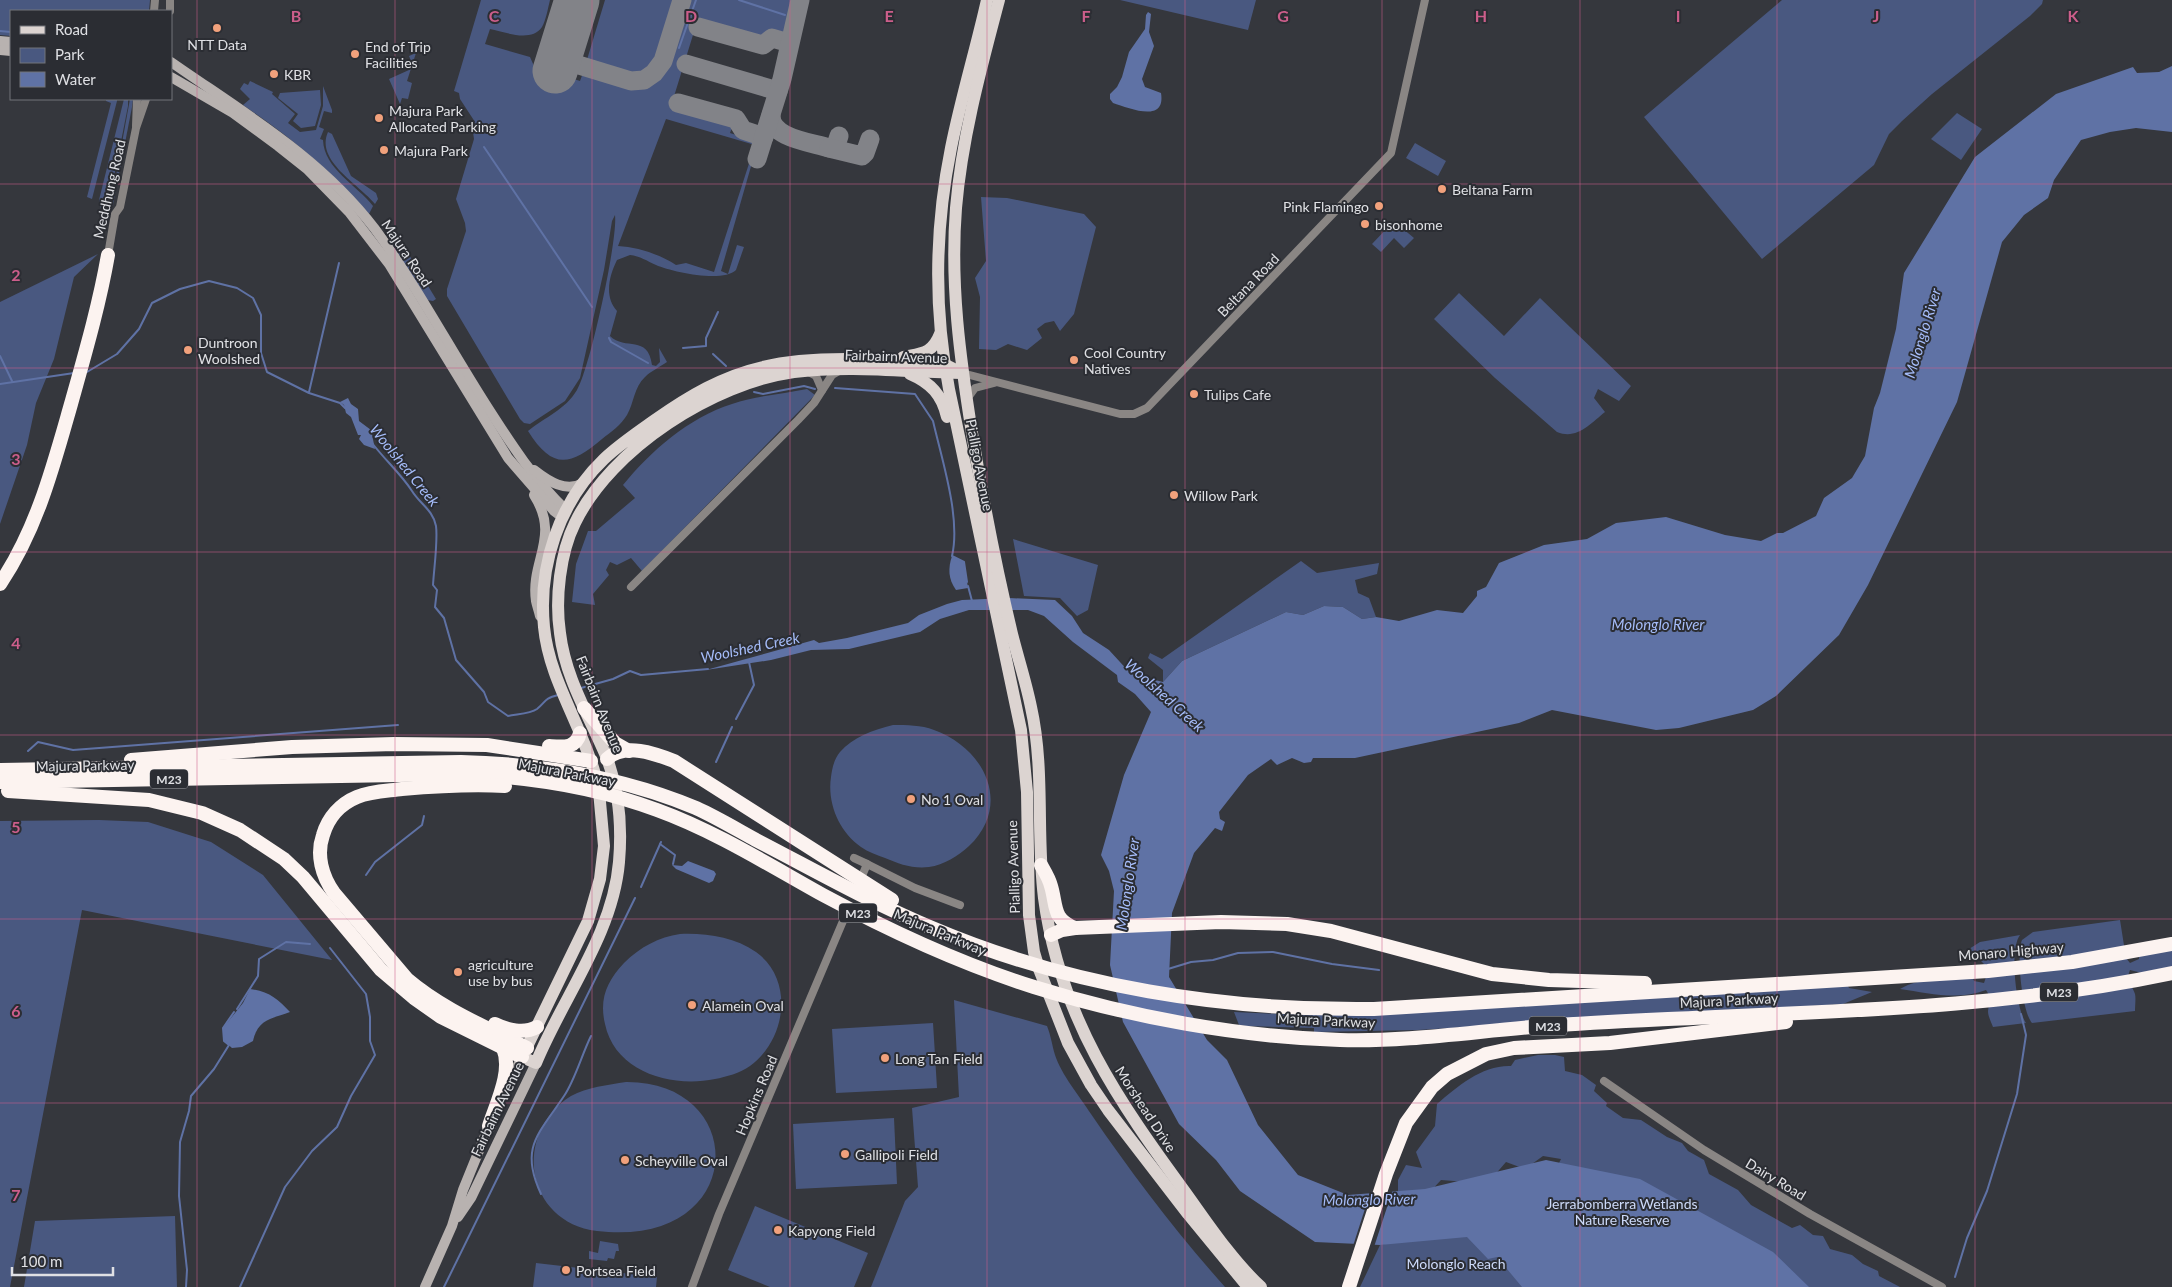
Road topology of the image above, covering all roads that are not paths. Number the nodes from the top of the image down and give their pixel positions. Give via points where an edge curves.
1 (987, 0) edge
2 (999, 0) edge
3 (1425, 0) edge
4 (172, 63) edge
5 (172, 78) edge
6 (137, 100) edge
7 (146, 100) edge
8 (136, 128) junction
9 (108, 256) joint
10 (940, 334) junction
11 (896, 360) junction
12 (945, 369) junction
13 (841, 370) junction
14 (807, 371) junction
15 (906, 372) junction
16 (962, 374) junction
17 (996, 383) junction
18 (822, 390) junction
19 (967, 399) junction
20 (518, 463) junction
21 (583, 483) junction
22 (564, 513) junction
23 (575, 522) junction
24 (979, 538) junction
25 (993, 575) junction
26 (0, 584) edge
27 (631, 587) dead end
28 (544, 629) junction
29 (1007, 637) junction
30 (579, 707) junction
31 (580, 733) junction
32 (487, 745) junction
33 (629, 751) junction
34 (603, 764) junction
35 (79, 768) junction
36 (0, 770) edge
37 (0, 782) edge
38 (592, 790) junction
39 (0, 791) edge
40 (854, 858) dead end
41 (867, 864) junction
42 (1041, 864) junction
43 (862, 876) dead end
44 (960, 905) dead end
45 (846, 914) dead end
46 (1075, 928) junction
47 (1049, 929) junction
48 (1032, 937) joint
49 (2172, 944) edge
50 (979, 947) junction
51 (2172, 973) edge
52 (1851, 979) junction
53 (1038, 982) junction
54 (421, 991) junction
55 (1860, 1011) junction
56 (537, 1027) junction
57 (503, 1048) junction
58 (525, 1052) junction
59 (538, 1059) junction
60 (1604, 1081) dead end
61 (489, 1126) junction
62 (452, 1226) junction
63 (426, 1287) edge
64 (692, 1287) edge
65 (1248, 1287) edge
66 (1261, 1287) edge
67 (1349, 1287) edge
68 (1942, 1287) edge

1 - 10 main road, Pialligo Avenue via 945,182 939,245
2 - 16 main road, Pialligo Avenue via 975,92 958,192 955,303
3 - 17 street, Beltana Road via 1391,152 1147,408 1134,414 1120,414
4 - 20 main road, Majura Road via 293,146 351,201 404,272
5 - 20 main road, Majura Road via 233,113 278,146 307,169 349,212 389,264
6 - 8 street, Meddhung Road
7 - 8 street, Meddhung Road
8 - 9 street, Meddhung Road
9 - 26 highway via 97,311 40,507
10 - 11 main road via 930,350
10 - 12 main road, Pialligo Avenue
11 - 12 main road, Fairbairn Avenue
11 - 21 main road, Fairbairn Avenue via 803,360 737,374 673,407 604,459
12 - 15 main road, Fairbairn Avenue
12 - 16 main road, Fairbairn Avenue
12 - 24 main road, Pialligo Avenue
13 - 14 main road, Fairbairn Avenue
13 - 15 main road, Fairbairn Avenue
13 - 18 street via 832,375
14 - 18 street via 820,380
14 - 23 main road, Fairbairn Avenue via 756,381 688,410 609,472 591,494
15 - 24 main road via 933,387 942,400 961,485
16 - 17 street, Beltana Road
16 - 19 main road, Pialligo Avenue
17 - 19 street via 975,388
18 - 27 street via 798,420
19 - 25 main road, Pialligo Avenue
20 - 21 main road via 552,482 569,487
20 - 22 main road, Majura Road via 554,511
20 - 28 main road via 546,524 536,596
21 - 22 main road, Fairbairn Avenue
22 - 23 main road
22 - 28 main road, Fairbairn Avenue via 545,574
23 - 30 main road, Fairbairn Avenue via 562,567 558,596 560,632
24 - 25 main road, Pialligo Avenue
25 - 29 main road, Pialligo Avenue
28 - 30 main road, Fairbairn Avenue via 558,681
29 - 42 main road, Pialligo Avenue via 1035,728
29 - 48 main road, Pialligo Avenue via 1027,792
30 - 31 main road, Fairbairn Avenue
30 - 33 highway via 615,743
30 - 34 main road, Fairbairn Avenue
31 - 32 highway via 576,742 566,747 515,742
31 - 34 main road, Fairbairn Avenue
32 - 34 highway
32 - 35 highway via 292,747 102,762
33 - 34 highway via 613,754
33 - 50 highway via 656,755 680,764 879,893
34 - 38 main road, Fairbairn Avenue
34 - 59 main road, Fairbairn Avenue via 617,802 620,841 617,874 594,944
35 - 36 highway, Majura Parkway / M23
35 - 50 highway, Majura Parkway / M23 via 461,762 523,766 583,775 625,784 697,809 886,907
37 - 38 highway, Majura Parkway / M23 via 456,774 511,777
38 - 53 highway, Majura Parkway / M23 via 654,808 690,823 913,940
38 - 54 highway via 488,785 376,792 350,800 333,815 323,834 320,850 329,886 390,960
38 - 56 main road, Fairbairn Avenue via 604,846 597,892 588,921
39 - 57 highway via 149,800 202,813 240,830 284,859 303,877 396,984 441,1017
40 - 41 street
41 - 43 street
41 - 44 street via 922,892
42 - 46 highway via 1050,882 1057,913 1065,923
42 - 47 main road, Pialligo Avenue
45 - 64 street, Hopkins Road via 719,1214
46 - 47 highway
46 - 52 highway via 1263,922 1309,926 1465,969 1520,978 1625,984
47 - 53 main road
47 - 66 main road, Morshead Drive via 1060,973 1081,1027 1115,1093 1197,1209
48 - 53 main road, Morshead Drive
49 - 52 highway, Monaro Highway / M23 via 1986,972
50 - 52 highway, Majura Parkway / M23 via 1029,964 1128,988 1280,1008 1374,1009
51 - 55 highway, M23 via 2057,993
53 - 55 highway, Majura Parkway / M23 via 1108,1008 1187,1024 1339,1040 1436,1036 1544,1026
53 - 65 main road, Morshead Drive via 1068,1043 1108,1110
54 - 56 highway via 502,1028 526,1031
54 - 58 highway
55 - 67 highway via 1610,1043 1514,1048 1486,1054 1447,1074 1432,1087 1406,1123
56 - 58 main road, Fairbairn Avenue
57 - 58 highway
57 - 61 highway via 506,1058 504,1077
58 - 59 main road
58 - 61 main road, Fairbairn Avenue
59 - 62 main road, Fairbairn Avenue via 471,1198
60 - 68 street, Dairy Road via 1704,1150 1810,1214
61 - 62 main road, Fairbairn Avenue
62 - 63 main road, Fairbairn Avenue

